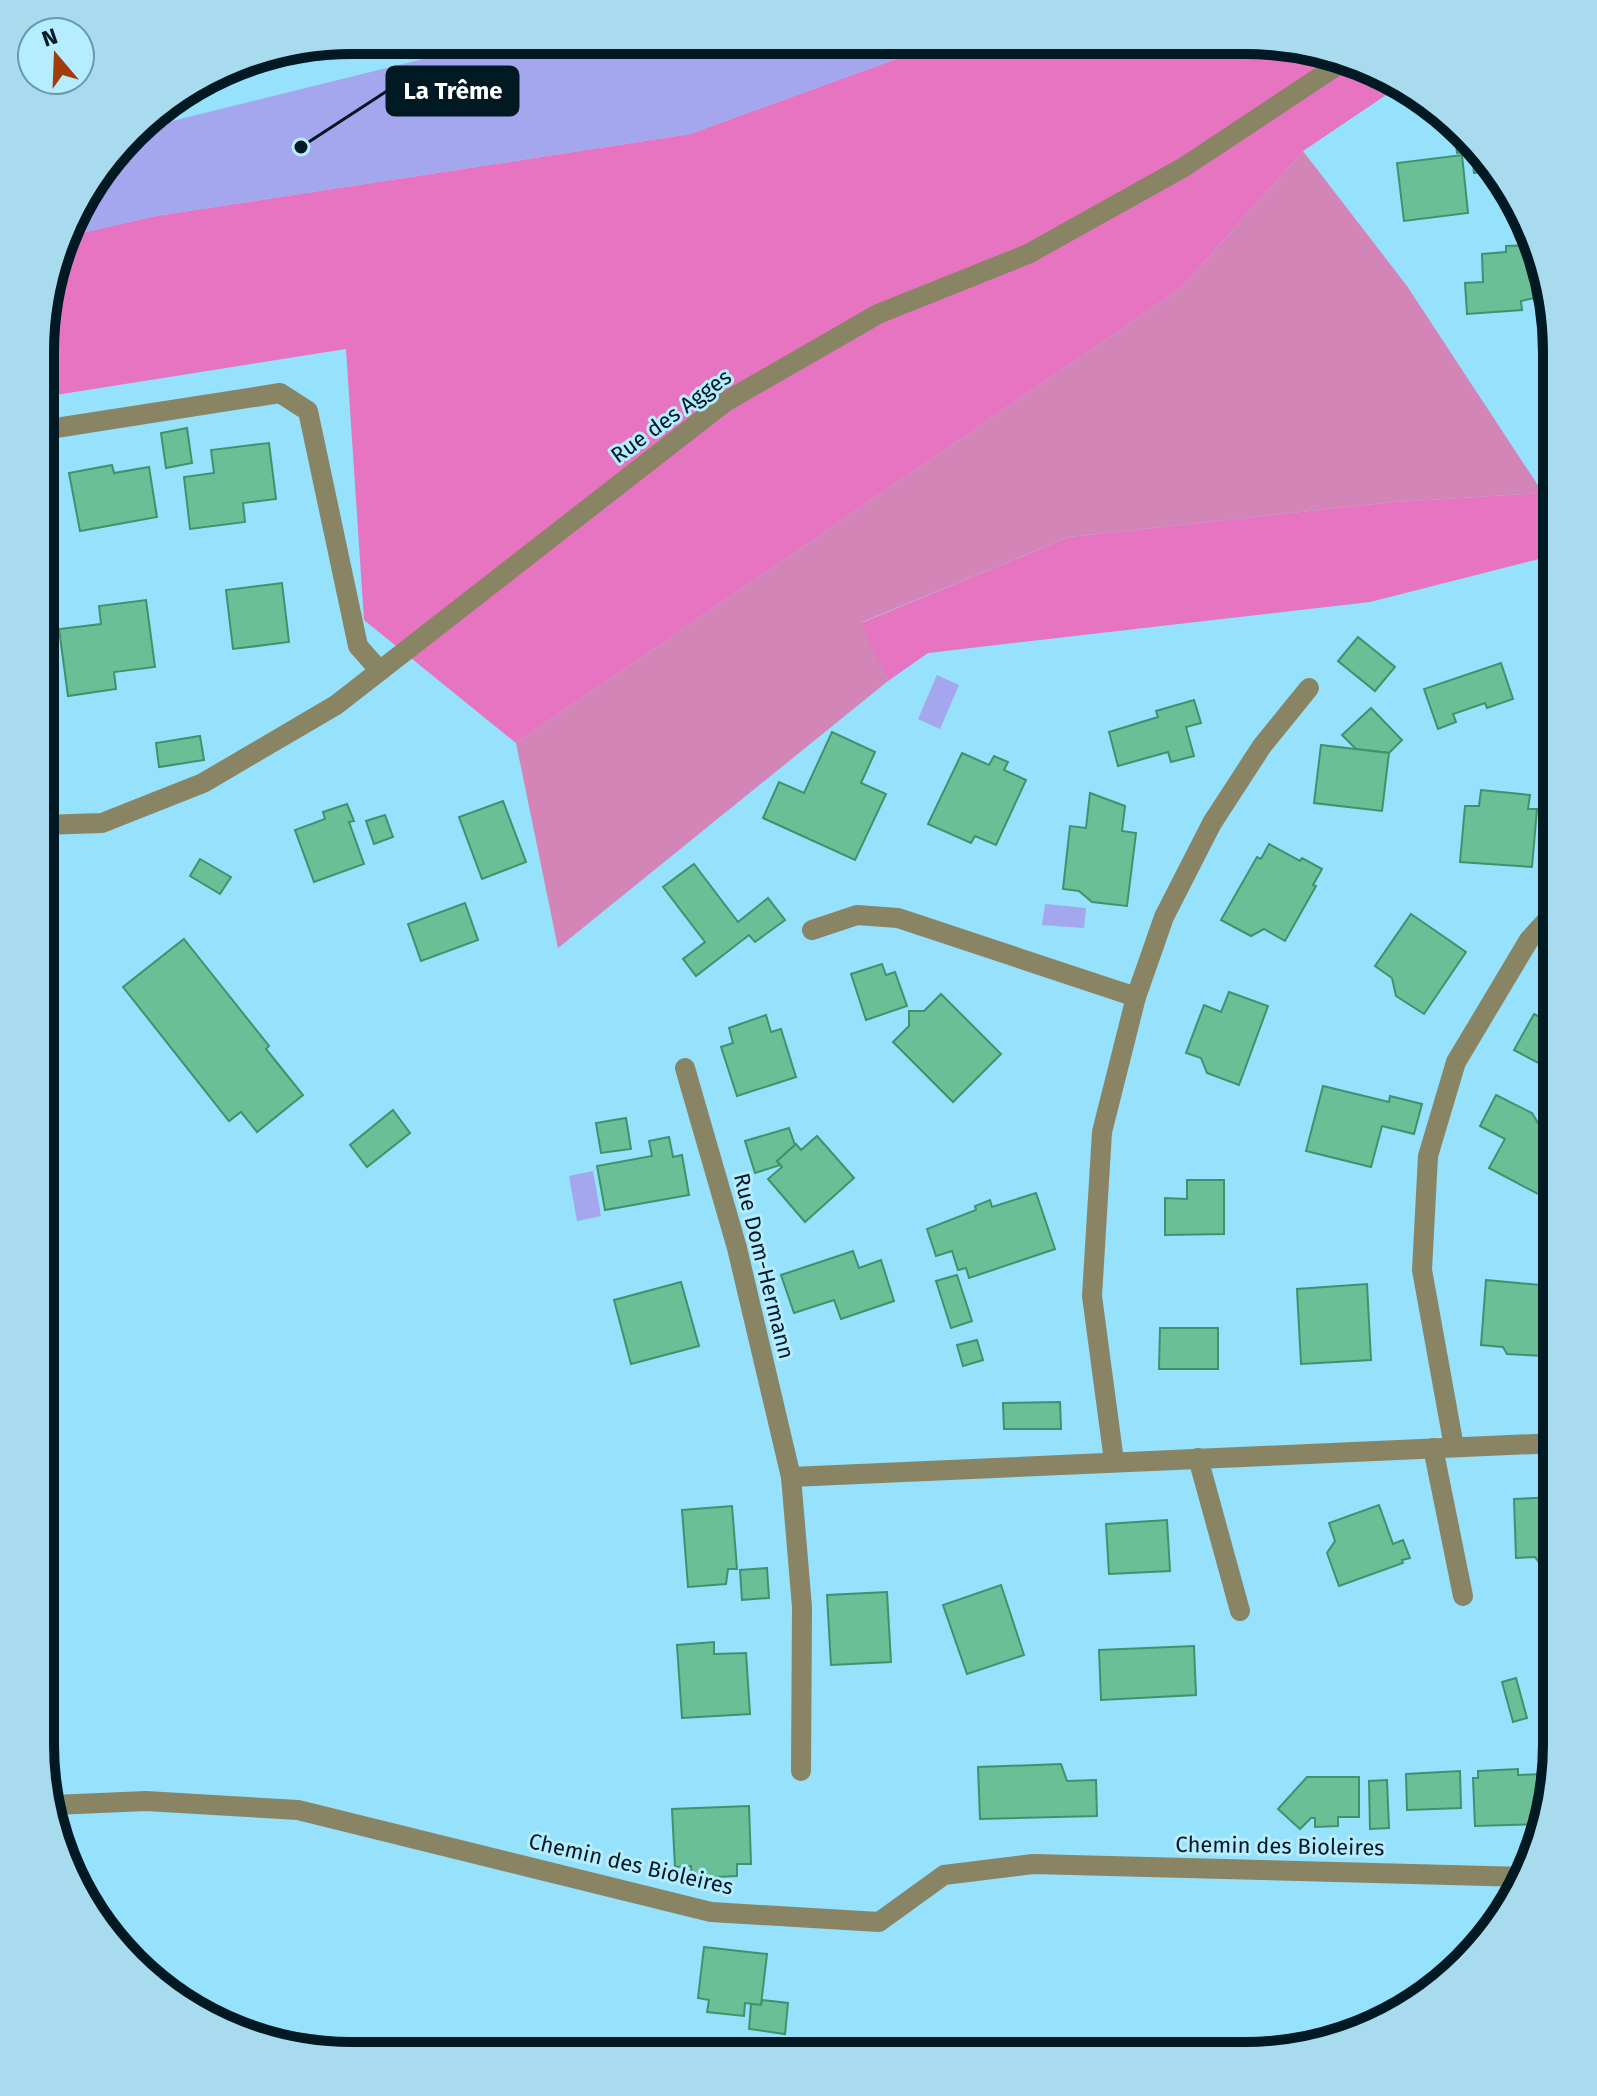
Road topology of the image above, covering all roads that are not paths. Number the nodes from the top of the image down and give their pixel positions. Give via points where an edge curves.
1 (1334, 68) edge
2 (54, 428) edge
3 (380, 671) junction
4 (1309, 688) dead end
5 (54, 825) edge
6 (1543, 924) edge
7 (812, 930) dead end
8 (1136, 997) junction
9 (685, 1068) dead end
10 (1543, 1444) edge
11 (1454, 1447) junction
12 (1433, 1448) junction
13 (1198, 1458) junction
14 (1114, 1461) junction
15 (791, 1477) junction
16 (1463, 1596) dead end
17 (1240, 1611) dead end
18 (801, 1771) dead end
19 (61, 1805) edge
20 (1512, 1877) edge

1 - 3 street, Rue des Agges via 1184,167 1028,254 878,314 725,402
2 - 3 street via 280,393 308,411 358,646
3 - 5 street, Rue des Agges via 336,705 203,783 102,823
4 - 8 street via 1262,746 1212,823 1164,917
6 - 11 street via 1456,1062 1428,1156 1422,1270
7 - 8 street via 857,915 898,918
8 - 14 street via 1102,1132 1092,1296
9 - 15 street, Rue Dom-Hermann via 737,1248
10 - 11 street
11 - 12 street
12 - 13 street
12 - 16 street
13 - 14 street
13 - 17 street
14 - 15 street
15 - 18 street, Rue Dom-Hermann via 802,1607
19 - 20 street, Chemin des Bioleires via 146,1801 298,1810 711,1912 879,1922 944,1875 1033,1864

